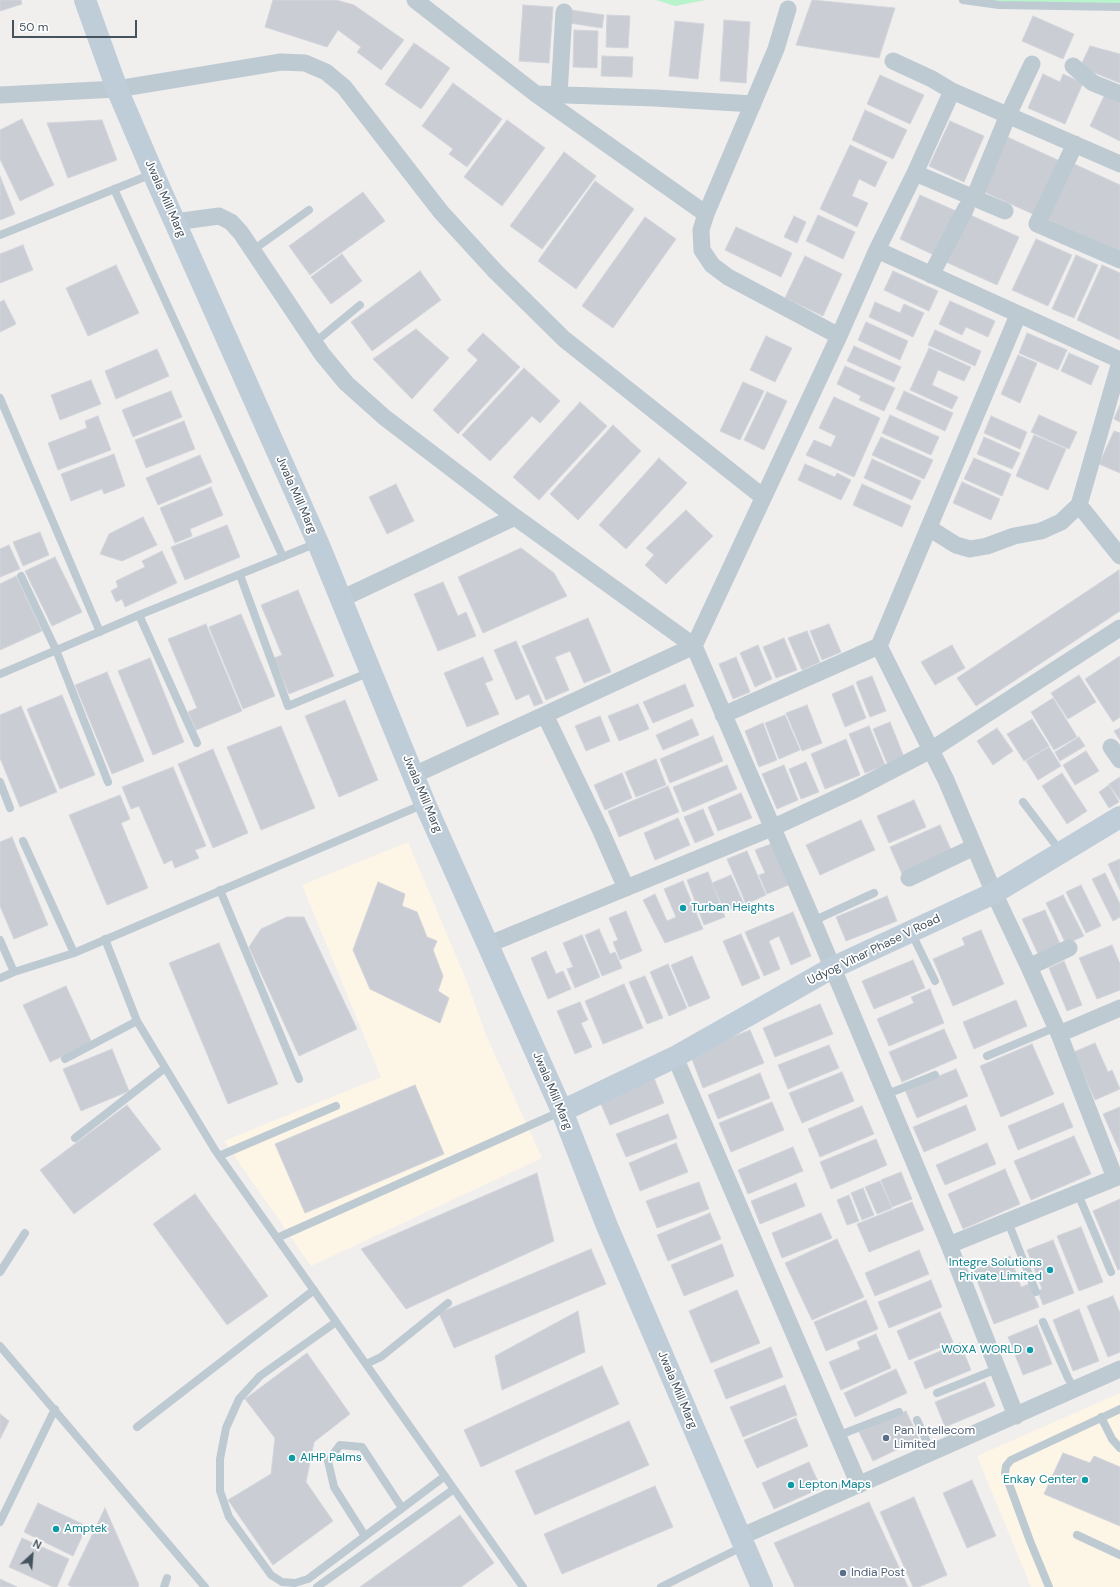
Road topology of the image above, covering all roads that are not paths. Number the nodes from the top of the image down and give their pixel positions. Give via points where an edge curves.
1 (85, 0) edge
2 (415, 0) edge
3 (963, 0) edge
4 (1120, 7) edge
5 (788, 10) dead end
6 (564, 12) dead end
7 (893, 61) dead end
8 (1032, 64) dead end
9 (1073, 66) dead end
10 (117, 89) junction
11 (952, 91) junction
12 (536, 94) junction
13 (1120, 94) edge
14 (0, 95) edge
15 (559, 95) junction
16 (753, 104) junction
17 (1008, 115) junction
18 (1075, 144) junction
19 (1120, 164) edge
20 (153, 173) junction
21 (915, 173) junction
22 (114, 189) junction
23 (970, 203) junction
24 (309, 210) dead end
25 (1005, 211) dead end
26 (706, 214) junction
27 (175, 222) junction
28 (0, 235) edge
29 (253, 250) junction
30 (877, 250) junction
31 (1120, 260) edge
32 (931, 275) junction
33 (360, 305) dead end
34 (1018, 314) junction
35 (839, 336) junction
36 (314, 343) junction
37 (1120, 361) edge
38 (0, 398) edge
39 (763, 497) junction
40 (1079, 505) junction
41 (516, 517) junction
42 (929, 528) junction
43 (318, 543) junction
44 (1120, 556) edge
45 (283, 557) junction
46 (240, 575) junction
47 (21, 576) dead end
48 (341, 599) junction
49 (139, 615) junction
50 (1120, 628) edge
51 (100, 632) junction
52 (694, 646) junction
53 (880, 646) junction
54 (56, 650) junction
55 (371, 671) junction
56 (0, 674) edge
57 (545, 714) junction
58 (723, 715) junction
59 (197, 743) dead end
60 (931, 750) junction
61 (414, 775) junction
62 (0, 782) edge
63 (108, 782) dead end
64 (1023, 802) dead end
65 (425, 804) junction
66 (10, 808) dead end
67 (1120, 816) edge
68 (772, 828) junction
69 (23, 841) dead end
70 (974, 847) junction
71 (1061, 852) junction
72 (908, 878) dead end
73 (626, 888) junction
74 (220, 890) junction
75 (874, 892) dead end
76 (994, 894) junction
77 (813, 920) junction
78 (911, 932) junction
79 (105, 939) junction
80 (0, 940) edge
81 (487, 945) junction
82 (1069, 948) dead end
83 (74, 953) junction
84 (1029, 967) junction
85 (832, 968) junction
86 (14, 972) junction
87 (0, 978) edge
88 (935, 981) dead end
89 (1120, 1008) edge
90 (137, 1021) junction
91 (1058, 1031) junction
92 (987, 1056) dead end
93 (675, 1057) junction
94 (65, 1059) dead end
95 (165, 1068) junction
96 (935, 1075) dead end
97 (299, 1079) dead end
98 (885, 1095) junction
99 (336, 1106) dead end
100 (562, 1111) junction
101 (75, 1138) dead end
102 (219, 1156) junction
103 (1118, 1177) edge
104 (1078, 1194) junction
105 (1008, 1222) junction
106 (25, 1233) dead end
107 (277, 1238) junction
108 (948, 1245) junction
109 (0, 1272) edge
110 (1111, 1272) dead end
111 (314, 1290) junction
112 (1036, 1292) dead end
113 (448, 1303) dead end
114 (336, 1322) junction
115 (1043, 1322) dead end
116 (0, 1346) edge
117 (366, 1364) junction
118 (997, 1370) junction
119 (1120, 1370) edge
120 (1075, 1390) junction
121 (937, 1393) dead end
122 (55, 1409) junction
123 (1120, 1409) edge
124 (900, 1412) dead end
125 (1016, 1416) junction
126 (1101, 1417) junction
127 (917, 1420) dead end
128 (137, 1427) dead end
129 (837, 1436) junction
130 (1120, 1448) edge
131 (931, 1451) junction
132 (445, 1476) junction
133 (858, 1485) junction
134 (454, 1489) junction
135 (402, 1508) junction
136 (0, 1522) edge
137 (1077, 1535) dead end
138 (365, 1536) junction
139 (742, 1541) junction
140 (1120, 1555) edge
141 (167, 1578) dead end
142 (164, 1587) edge
143 (205, 1587) edge
144 (317, 1587) edge
145 (523, 1587) edge
146 (661, 1587) edge
147 (762, 1587) edge
148 (1049, 1587) edge

1 - 10 street, Jwala Mill Marg
2 - 12 street
3 - 4 lane via 999,5
5 - 16 street via 776,49
6 - 15 street
7 - 11 street
8 - 17 street
9 - 13 street via 1093,83
10 - 14 street
10 - 20 street, Jwala Mill Marg
10 - 39 street via 281,62 304,63 326,72 344,87 441,212 495,271 564,339
11 - 17 street
11 - 21 street
12 - 15 street
12 - 26 street
15 - 16 street
16 - 26 street
17 - 18 street
17 - 23 street
18 - 19 street
18 - 31 street via 1037,224
20 - 22 lane
20 - 27 street, Jwala Mill Marg
21 - 23 street
21 - 30 street
22 - 28 lane
22 - 45 lane
23 - 25 street
23 - 32 street
24 - 29 lane
26 - 35 street via 701,230 702,250 712,265 728,277
27 - 29 street via 219,216 231,222
27 - 43 street, Jwala Mill Marg
29 - 36 street
30 - 32 street
30 - 35 street
32 - 34 street
33 - 36 lane
34 - 37 street
34 - 42 street
35 - 39 street
36 - 41 street via 346,383 384,417
37 - 40 street
38 - 51 lane
39 - 52 street
40 - 42 street via 1061,522 1041,531 970,549 956,545
40 - 44 street
41 - 48 street
41 - 52 street
42 - 53 street
43 - 45 lane
43 - 48 street, Jwala Mill Marg
45 - 46 lane
46 - 49 lane
46 - 55 lane via 288,706
47 - 54 lane
48 - 55 street, Jwala Mill Marg
49 - 51 lane
49 - 59 lane
50 - 60 street
51 - 54 lane
52 - 57 street
52 - 58 street
53 - 58 street
53 - 60 street
54 - 56 lane
54 - 63 lane
55 - 61 street, Jwala Mill Marg
57 - 61 street
57 - 73 street
58 - 68 street
60 - 68 street
60 - 70 street
61 - 65 street, Jwala Mill Marg
62 - 66 lane
64 - 71 lane
65 - 74 lane
65 - 81 street, Jwala Mill Marg
67 - 71 street, Udyog Vihar Phase V Road
68 - 73 street
68 - 77 street
69 - 83 lane
70 - 72 street
70 - 76 street
71 - 76 street, Udyog Vihar Phase V Road
73 - 81 street
74 - 79 lane
74 - 97 lane
75 - 77 lane
76 - 78 street, Udyog Vihar Phase V Road
76 - 84 street
77 - 85 street
78 - 85 street, Udyog Vihar Phase V Road
78 - 88 lane
79 - 83 lane
79 - 90 lane
80 - 86 lane
81 - 100 street, Jwala Mill Marg
82 - 84 street
83 - 86 lane
84 - 91 street
85 - 93 street, Udyog Vihar Phase V Road
85 - 98 street
86 - 87 lane
89 - 91 street
90 - 94 lane
90 - 95 lane
91 - 92 lane
91 - 103 street
93 - 100 street, Udyog Vihar Phase V Road
93 - 129 street
95 - 101 lane
95 - 102 lane
96 - 98 lane
98 - 108 street
99 - 102 lane
100 - 107 lane
100 - 139 street, Jwala Mill Marg via 607,1226
102 - 107 lane
103 - 104 street
104 - 105 street
104 - 110 lane
105 - 108 street
105 - 112 lane
106 - 109 lane
107 - 111 lane
108 - 118 street
111 - 114 lane
111 - 128 lane
113 - 117 lane via 381,1357
114 - 117 lane
114 - 138 lane via 260,1376 239,1399 224,1436 220,1459 220,1491 229,1517 271,1575 282,1582 295,1583 308,1578
115 - 120 lane
116 - 122 lane
117 - 132 lane
118 - 121 lane
118 - 125 street
119 - 120 street
120 - 125 street
122 - 136 lane
122 - 143 lane
123 - 126 lane
124 - 129 lane
125 - 131 street
126 - 130 lane
126 - 148 lane via 1011,1460 1006,1466 1005,1473
127 - 131 lane
129 - 133 street
131 - 133 street
132 - 134 lane
132 - 135 lane
133 - 139 street
134 - 144 lane
134 - 145 lane
135 - 138 lane
135 - 138 lane via 362,1447 340,1445 328,1461 334,1487
137 - 140 lane
139 - 146 lane
139 - 147 street, Jwala Mill Marg
141 - 142 lane

